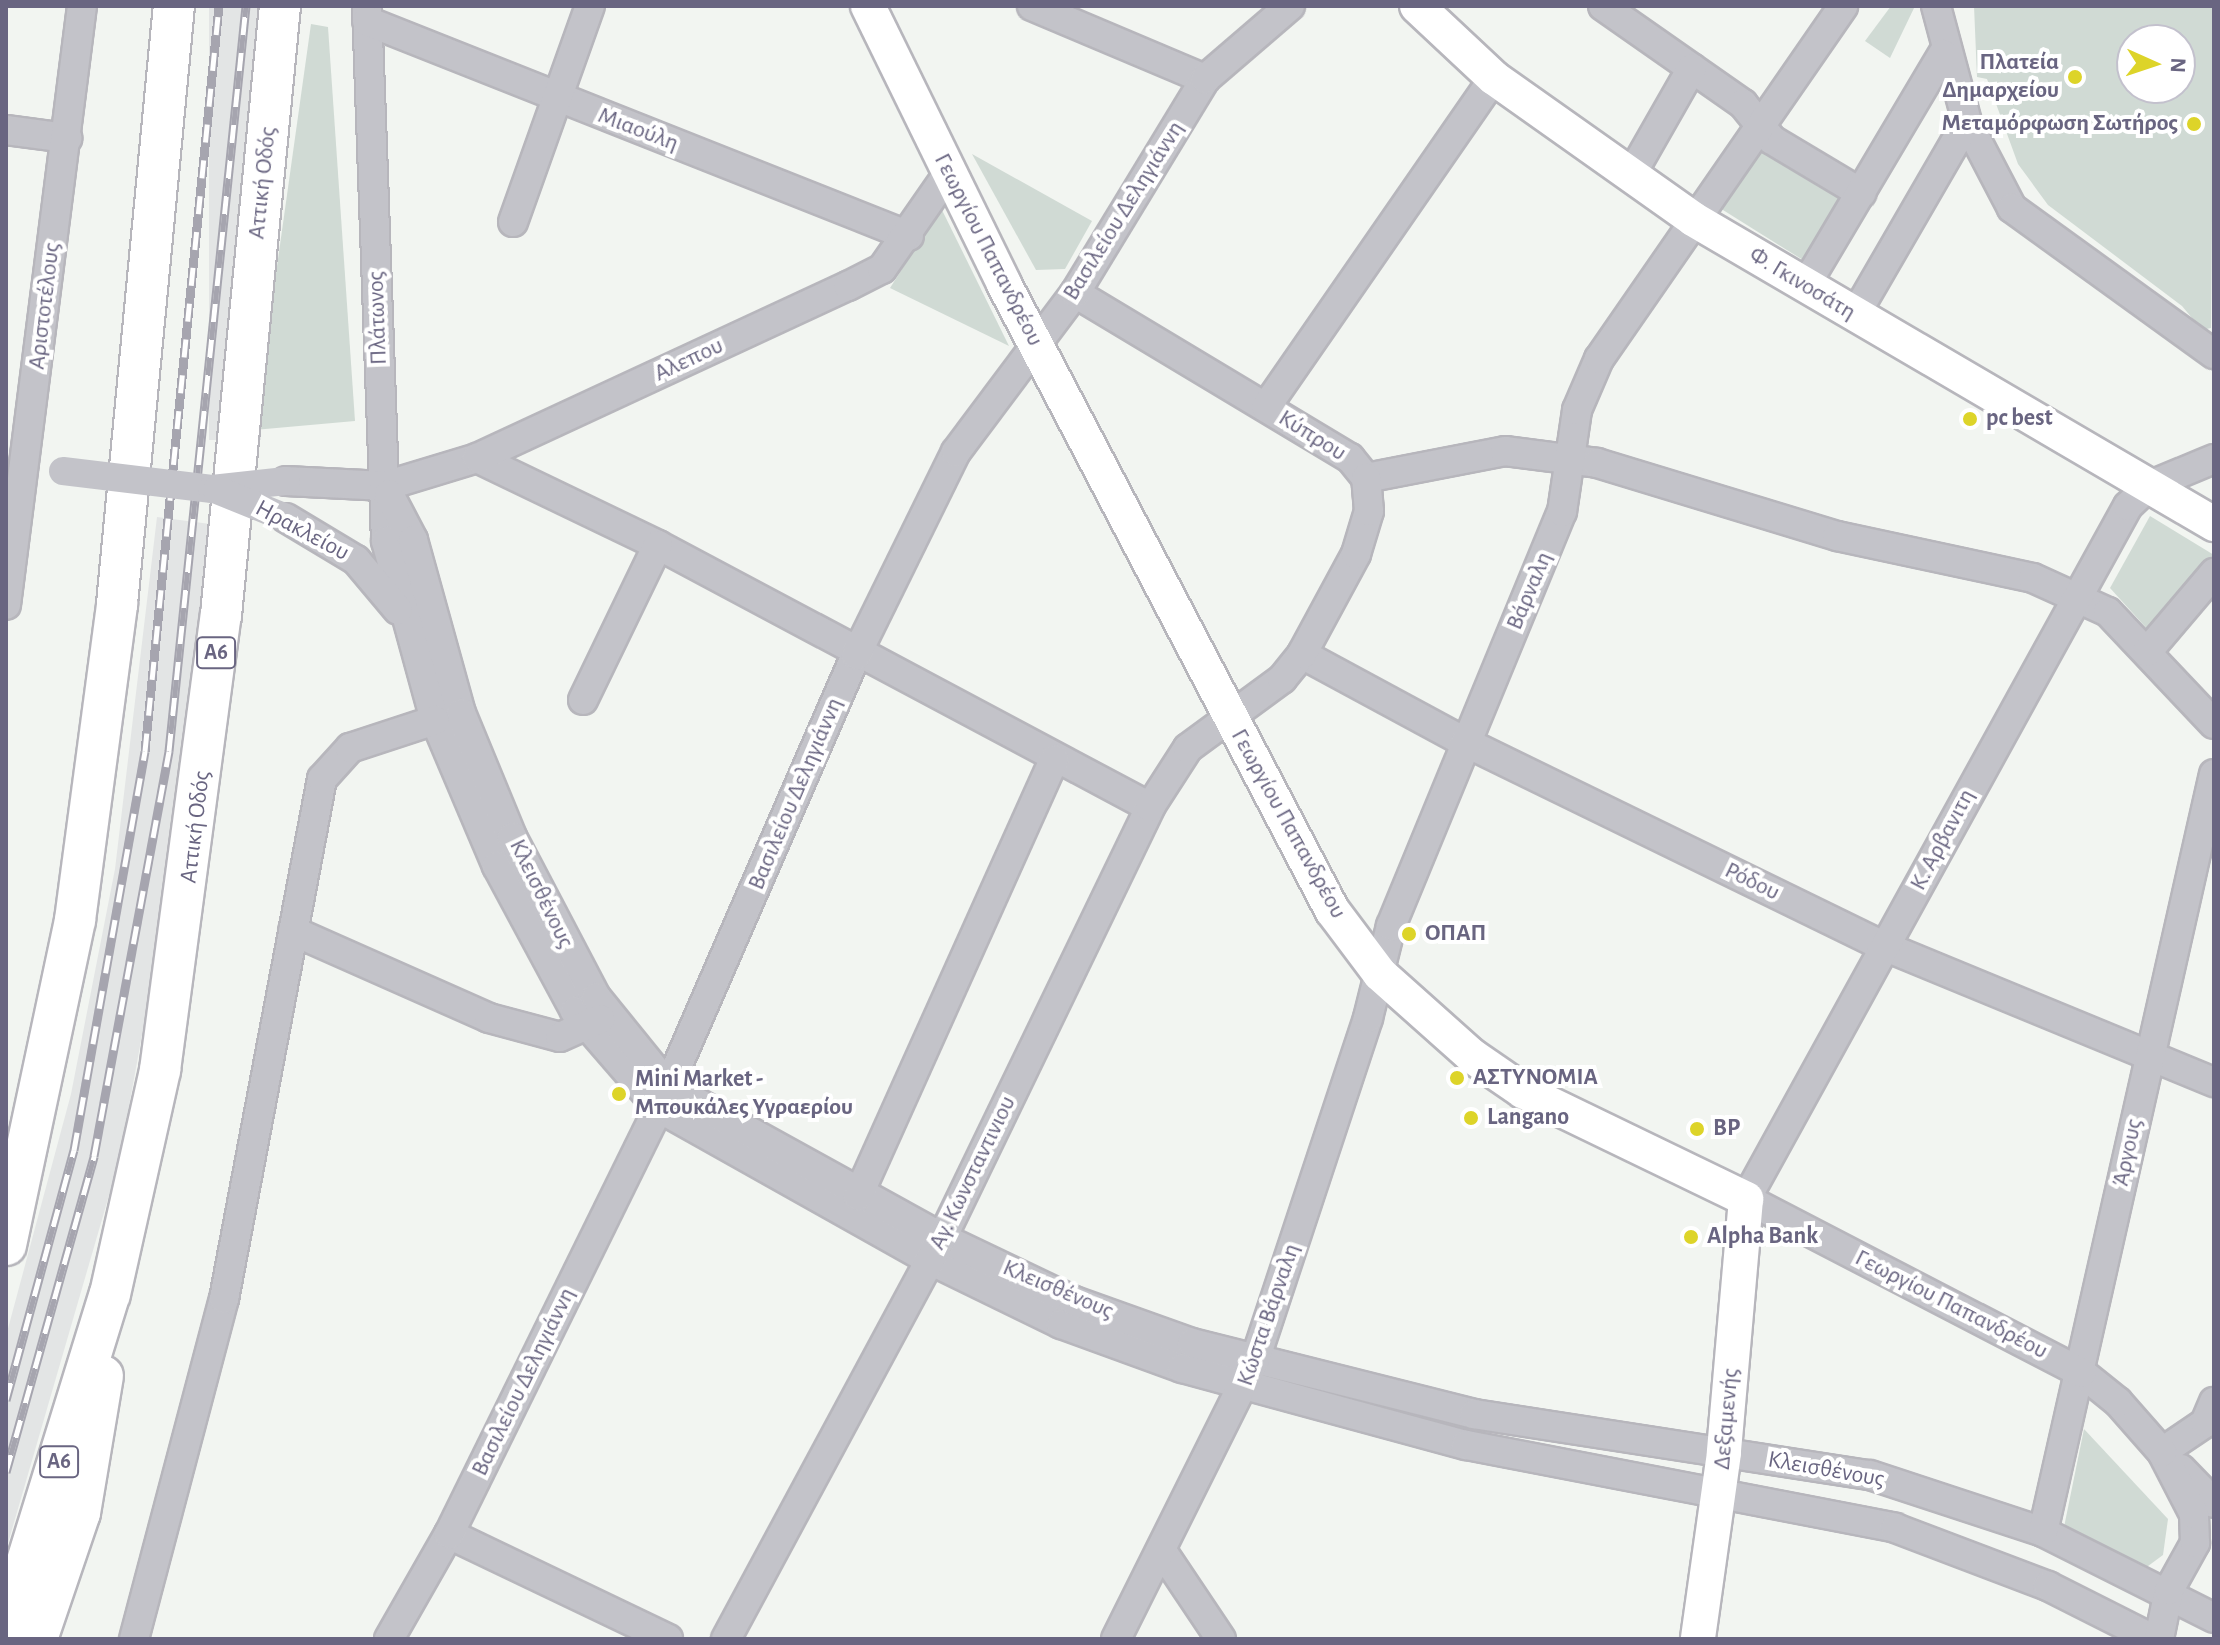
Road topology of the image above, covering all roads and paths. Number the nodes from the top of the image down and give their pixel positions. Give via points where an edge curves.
1 (82, 6) edge
2 (174, 6) edge
3 (280, 6) edge
4 (590, 6) edge
5 (868, 6) edge
6 (1032, 6) edge
7 (1290, 6) edge
8 (1417, 6) edge
9 (1603, 6) edge
10 (1843, 6) edge
11 (1936, 6) edge
12 (367, 13) edge
13 (1943, 54) junction
14 (1692, 68) junction
15 (1494, 78) junction
16 (1205, 79) junction
17 (557, 98) junction
18 (1967, 122) junction
19 (1758, 125) junction
20 (6, 130) edge
21 (67, 138) junction
22 (948, 174) junction
23 (1631, 175) junction
24 (1861, 193) junction
25 (1693, 219) junction
26 (513, 222) dead end
27 (909, 236) junction
28 (1805, 286) junction
29 (1075, 293) junction
30 (1855, 315) junction
31 (1036, 344) junction
32 (2214, 354) edge
33 (1266, 407) junction
34 (477, 458) junction
35 (2214, 459) edge
36 (1569, 460) junction
37 (15, 465) edge
38 (1366, 478) junction
39 (385, 486) junction
40 (2149, 486) junction
41 (212, 489) junction
42 (6, 494) edge
43 (2214, 524) edge
44 (658, 545) junction
45 (2214, 573) edge
46 (2077, 593) junction
47 (6, 605) edge
48 (409, 627) junction
49 (2147, 652) junction
50 (1302, 654) junction
51 (856, 655) junction
52 (583, 700) dead end
53 (1228, 717) junction
54 (435, 720) junction
55 (2214, 724) edge
56 (1465, 742) junction
57 (1054, 759) junction
58 (2214, 774) edge
59 (1150, 807) junction
60 (293, 931) junction
61 (1886, 947) junction
62 (1380, 974) junction
63 (597, 1021) junction
64 (2148, 1058) junction
65 (2214, 1082) edge
66 (664, 1098) junction
67 (858, 1196) junction
68 (1746, 1199) junction
69 (6, 1245) edge
70 (936, 1249) junction
71 (110, 1294) junction
72 (1250, 1373) junction
73 (2082, 1373) junction
74 (2214, 1402) edge
75 (1474, 1414) junction
76 (1466, 1445) junction
77 (2162, 1452) junction
78 (1724, 1453) junction
79 (1720, 1492) junction
80 (2214, 1503) edge
81 (2043, 1532) junction
82 (449, 1534) junction
83 (1162, 1551) junction
84 (2169, 1590) junction
85 (2214, 1618) edge
86 (6, 1629) edge
87 (37, 1639) edge
88 (134, 1639) edge
89 (389, 1639) edge
90 (668, 1639) edge
91 (726, 1639) edge
92 (1116, 1639) edge
93 (1221, 1639) edge
94 (1698, 1639) edge
95 (2153, 1639) edge
96 (2159, 1639) edge

1 - 21 street, Αριστοτέλους
2 - 69 highway via 117,604 75,920
3 - 71 highway, Αττική Οδός / Α6 via 186,914
4 - 17 street
5 - 22 main road, Γεωργίου Παπανδρέου
6 - 16 street
7 - 16 street, Βασιλείου Δεληγιάννη
8 - 15 main road, Φ. Γκινοσάτη
9 - 14 street
10 - 19 street, Βάρναλη
11 - 13 street
12 - 17 street, Μιαούλη
12 - 39 street, Πλάτωνος
13 - 18 street
13 - 24 street
14 - 19 street via 1743,104
14 - 23 street
15 - 23 main road, Φ. Γκινοσάτη
15 - 33 street
16 - 29 street, Βασιλείου Δεληγιάννη
17 - 26 street
17 - 27 street, Μιαούλη
18 - 30 street
18 - 32 street via 2012,208
19 - 24 street
19 - 25 street, Βάρναλη
20 - 21 street
21 - 37 street, Αριστοτέλους
22 - 27 street, Αλεπου
22 - 31 main road, Γεωργίου Παπανδρέου
23 - 25 main road, Φ. Γκινοσάτη
24 - 28 street
25 - 28 main road, Φ. Γκινοσάτη
25 - 36 street, Βάρναλη via 1599,359 1577,410
27 - 34 street, Αλεπου via 882,269
28 - 30 main road, Φ. Γκινοσάτη
29 - 31 street, Βασιλείου Δεληγιάννη
29 - 33 street, Κύπρου
30 - 40 main road, Φ. Γκινοσάτη
31 - 51 street, Βασιλείου Δεληγιάννη via 956,452
31 - 53 main road, Γεωργίου Παπανδρέου
33 - 38 street, Κύπρου via 1350,458
34 - 39 street, Αλεπου
34 - 44 street
35 - 40 street
36 - 38 street, Κύπρου via 1505,451
36 - 46 street, Κύπρου
36 - 56 street, Βάρναλη via 1562,512
37 - 41 street, Ηρακλείου, bridge
37 - 42 street
37 - 47 street, Αριστοτέλους
38 - 50 street, Αγ. Κωνσταντινιου via 1369,511 1356,554
39 - 41 street, Ηρακλείου, bridge via 286,481
39 - 48 street, Πλάτωνος via 386,541
39 - 63 street, Κλεισθένους via 413,540 461,713
40 - 43 main road, Φ. Γκινοσάτη
40 - 46 street, Κ. Αρβανιτη via 2128,506
41 - 48 street, Ηρακλείου, bridge via 286,518 356,560
44 - 51 street
44 - 52 street
45 - 49 street
46 - 49 street via 2108,612
46 - 61 street, Κ. Αρβανιτη
48 - 54 street, Κλεισθένους
49 - 55 street
50 - 53 street, Αγ. Κωνσταντινιου via 1282,679
50 - 56 street, Ρόδου
51 - 57 street
51 - 66 street, Βασιλείου Δεληγιάννη
53 - 59 street, Αγ. Κωνσταντινιου via 1188,748
53 - 62 main road, Γεωργίου Παπανδρέου via 1332,910
54 - 60 street via 331,761
54 - 63 street, Κλεισθένους via 497,866
56 - 61 street, Ρόδου
56 - 62 street, Βάρναλη via 1391,926
57 - 59 street
57 - 67 street
58 - 64 street, Άργους
59 - 70 street, Αγ. Κωνσταντινιου
60 - 63 street via 489,1018 560,1037
60 - 88 street via 224,1299
61 - 64 street, Ρόδου
61 - 68 street, Κ. Αρβανιτη
62 - 68 main road, Γεωργίου Παπανδρέου via 1425,1019 1523,1091
62 - 72 street, Κώστα Βάρναλη
63 - 66 street, Κλεισθένους
64 - 65 street, Ρόδου
64 - 73 street, Άργους
66 - 67 street, Κλεισθένους
66 - 70 street, Κλεισθένους
66 - 82 street, Βασιλείου Δεληγιάννη
67 - 70 street, Κλεισθένους
68 - 73 street, Γεωργίου Παπανδρέου
68 - 78 main road, Δεξαμενής
70 - 72 street, Κλεισθένους
70 - 91 street, Αγ. Κωνσταντινιου
71 - 86 highway, Αττική Οδός / Α6
71 - 87 highway via 98,1427 80,1513
72 - 75 street, Κλεισθένους
72 - 76 street, Κλεισθένους
72 - 83 street, Κώστα Βάρναλη
73 - 77 street, Γεωργίου Παπανδρέου
73 - 81 street, Άργους
74 - 77 street via 2205,1423
75 - 76 street
75 - 78 street, Κλεισθένους
76 - 79 street, Κλεισθένους
77 - 80 street
77 - 84 street, Γεωργίου Παπανδρέου via 2196,1524 2192,1551
78 - 79 main road, Δεξαμενής
78 - 81 street, Κλεισθένους via 1870,1475
79 - 94 main road, Δεξαμενής
79 - 95 street, Κλεισθένους via 1908,1533 2048,1586
81 - 84 street, Κλεισθένους
82 - 89 street, Βασιλείου Δεληγιάννη
82 - 90 street
83 - 92 street, Κώστα Βάρναλη
83 - 93 street
84 - 85 street, Κλεισθένους
84 - 96 street, Γεωργίου Παπανδρέου

